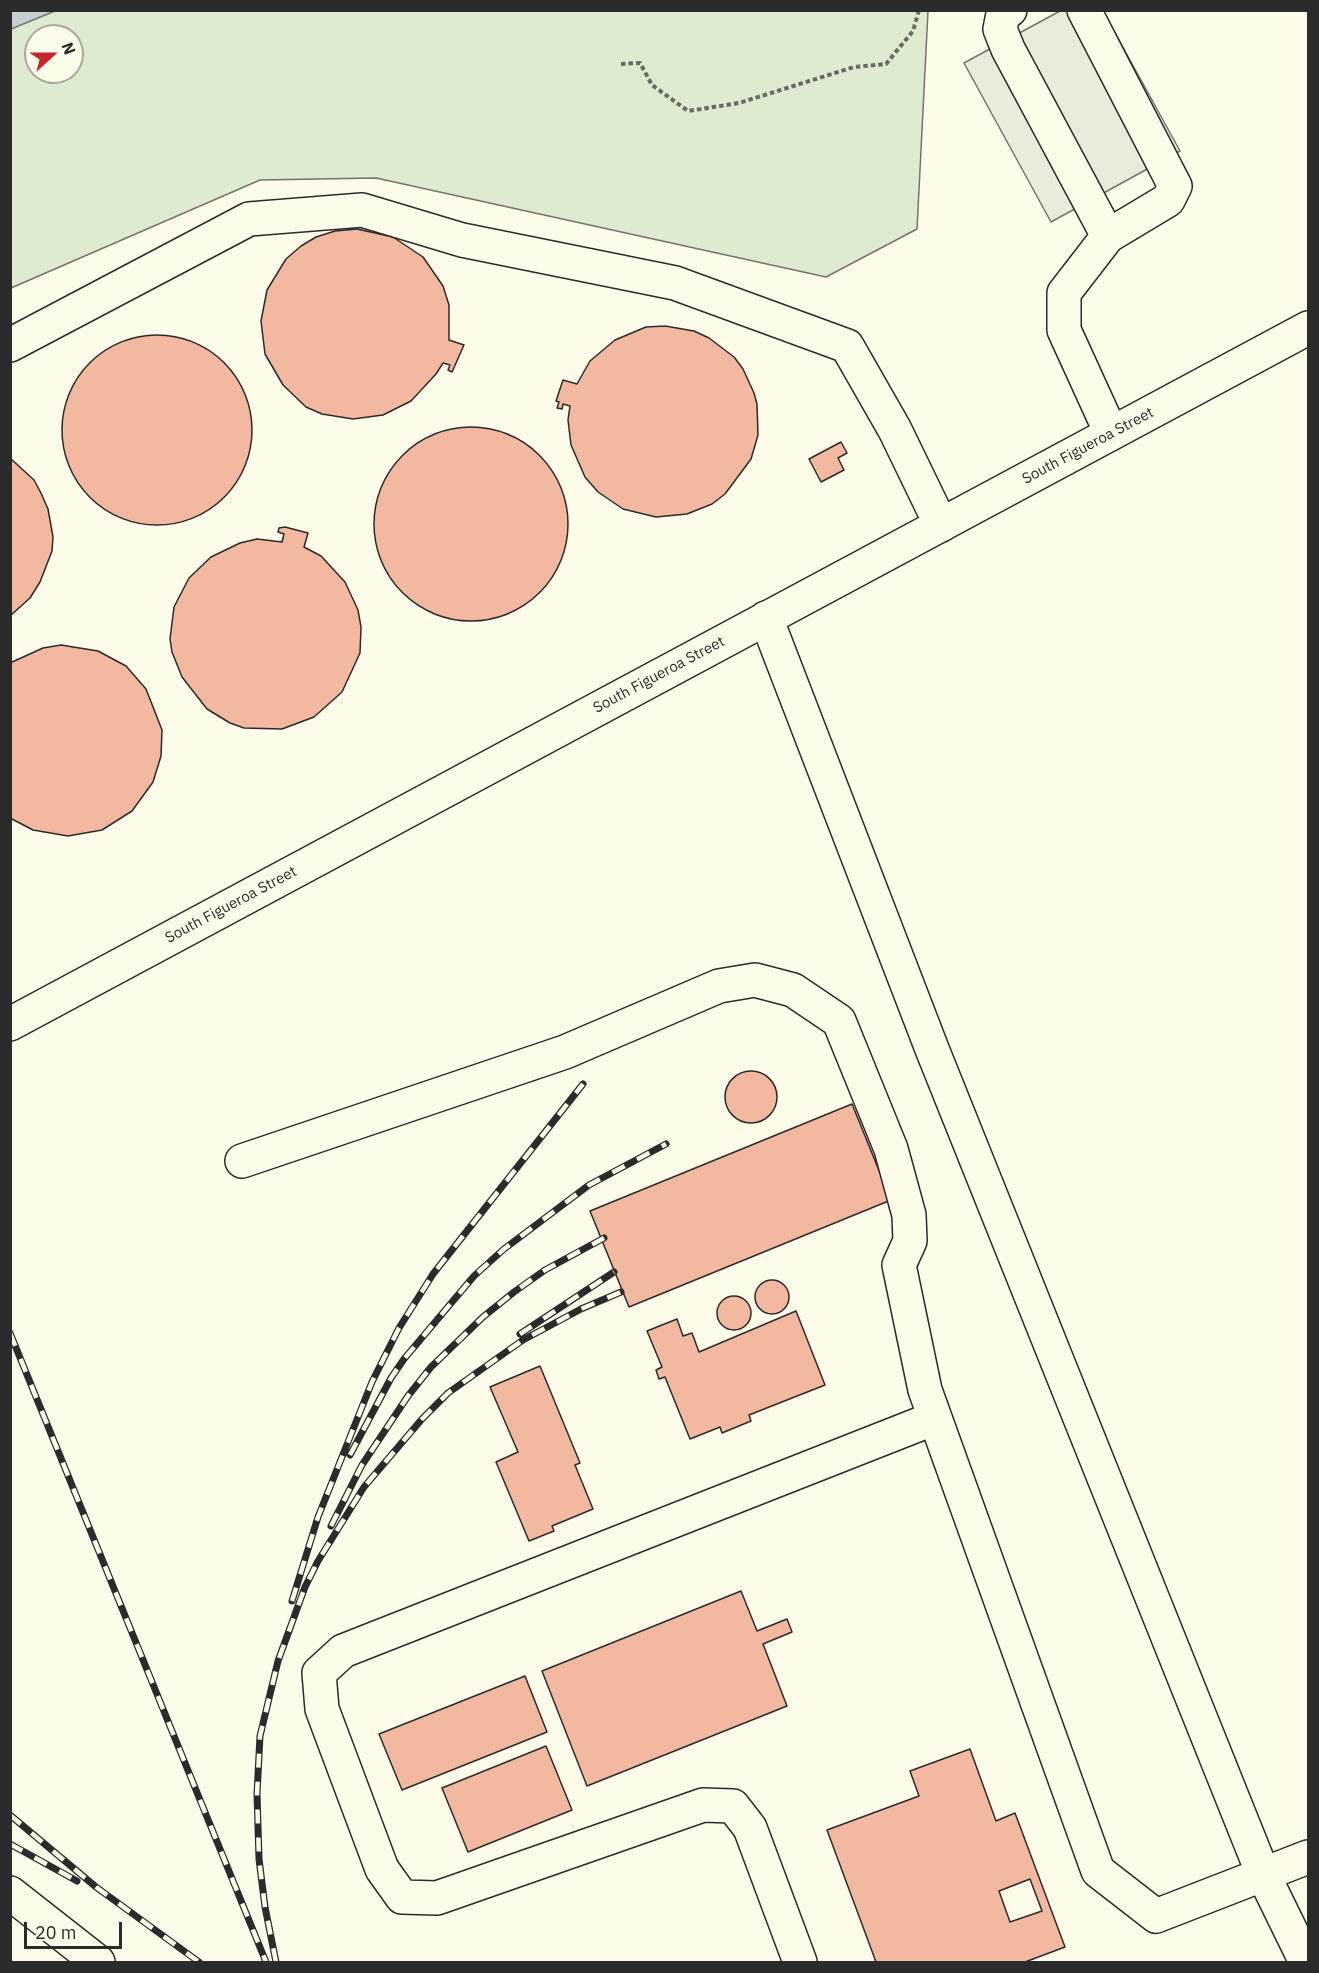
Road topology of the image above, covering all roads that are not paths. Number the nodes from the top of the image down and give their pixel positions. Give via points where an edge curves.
1 (1084, 10) edge
2 (1007, 12) edge
3 (1108, 236) junction
4 (1308, 328) edge
5 (10, 345) edge
6 (1111, 433) junction
7 (940, 525) junction
8 (766, 618) junction
9 (10, 1024) edge
10 (242, 1161) dead end
11 (935, 1418) junction
12 (1308, 1857) edge
13 (1263, 1874) junction
14 (10, 1893) edge
15 (98, 1962) edge
16 (800, 1962) edge
17 (1306, 1962) edge

1 - 3 main road via 1175,186 1168,200
2 - 3 main road via 1000,29 1008,49
3 - 6 main road via 1064,293 1064,330
4 - 6 main road, South Figueroa Street
5 - 7 main road via 249,219 362,210 462,240 675,283 847,346 896,430
6 - 7 main road, South Figueroa Street
7 - 8 main road, South Figueroa Street
8 - 9 main road, South Figueroa Street
8 - 13 main road via 932,1049
10 - 11 main road via 565,1052 719,986 755,980 793,990 839,1021 891,1149 909,1215 909,1241 899,1265 925,1389
11 - 13 main road via 1098,1870 1156,1916
11 - 16 main road via 343,1651 320,1672 321,1709 382,1869 402,1897 437,1898 704,1805 733,1806 750,1828
12 - 13 main road
13 - 17 main road
14 - 15 main road

